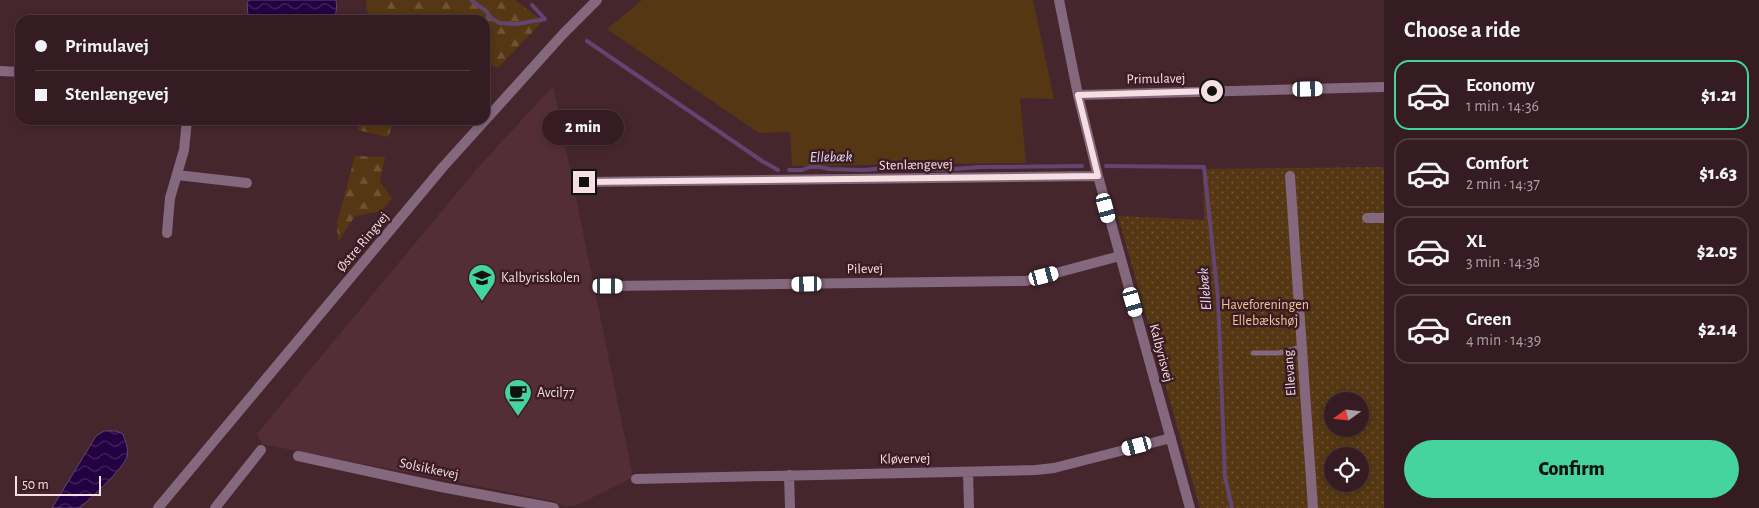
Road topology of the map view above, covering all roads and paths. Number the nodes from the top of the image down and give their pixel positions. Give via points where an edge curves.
1 (597, 0) edge
2 (1058, 0) edge
3 (0, 70) edge
4 (15, 72) edge
5 (1384, 87) edge
6 (1078, 95) junction
7 (490, 115) edge
8 (186, 125) edge
9 (481, 125) edge
10 (177, 175) junction
11 (1098, 176) junction
12 (1290, 176) dead end
13 (584, 182) dead end
14 (247, 183) dead end
15 (1367, 218) dead end
16 (1384, 218) edge
17 (167, 233) dead end
18 (1120, 256) junction
19 (608, 286) dead end
20 (1302, 347) junction
21 (1253, 353) dead end
22 (1170, 438) junction
23 (261, 450) dead end
24 (298, 456) dead end
25 (968, 472) junction
26 (789, 475) junction
27 (636, 480) dead end
28 (158, 508) edge
29 (215, 508) edge
30 (554, 508) edge
31 (790, 508) edge
32 (968, 508) edge
33 (1190, 508) edge
34 (1312, 508) edge

1 - 7 street, Østre Ringvej
2 - 6 street, Kalbyrisvej
3 - 4 street
5 - 6 street, Primulavej
6 - 11 street, Kalbyrisvej
8 - 10 street
9 - 28 street, Østre Ringvej
10 - 14 street
10 - 17 street via 170,198
11 - 13 street, Stenlængevej
11 - 18 street, Kalbyrisvej
12 - 20 street, Ellevang
15 - 16 street
18 - 19 street, Pilevej via 1026,281
18 - 22 street, Kalbyrisvej
20 - 21 lane via 1279,353
20 - 34 street, Ellevang
22 - 25 street, Kløvervej via 1054,468
22 - 33 street, Kalbyrisvej
23 - 29 street
24 - 30 street, Solsikkevej
25 - 26 street, Kløvervej
25 - 32 street
26 - 27 street, Kløvervej
26 - 31 street

